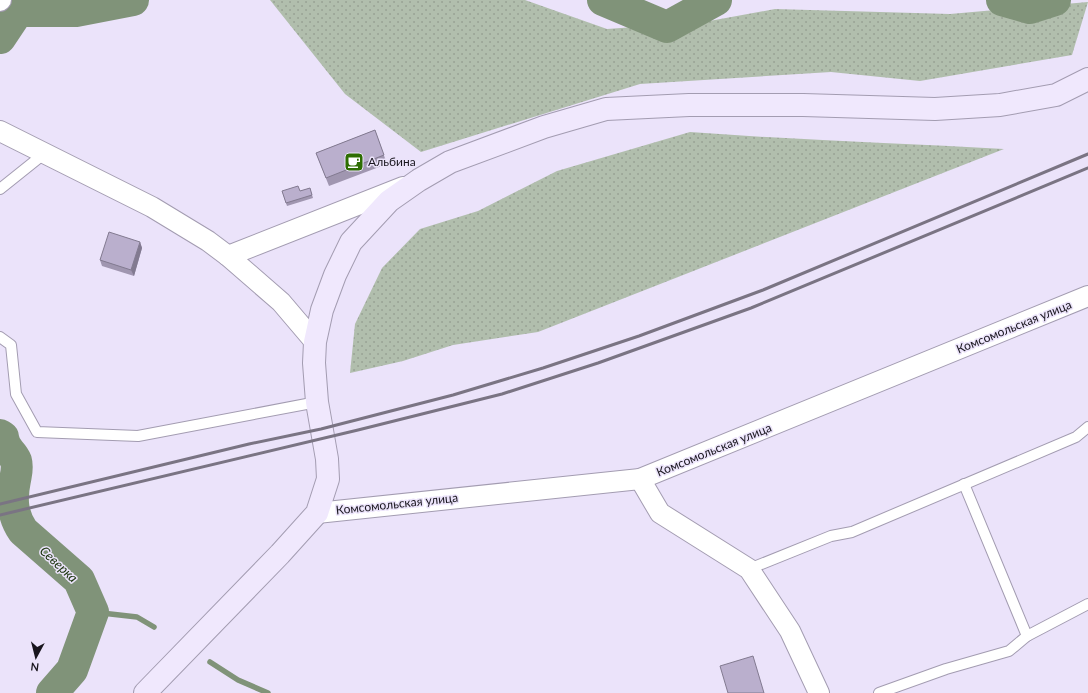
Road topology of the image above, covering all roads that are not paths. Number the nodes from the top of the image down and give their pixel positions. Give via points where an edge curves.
1 (1088, 79) edge
2 (0, 131) edge
3 (45, 153) junction
4 (419, 180) junction
5 (0, 189) edge
6 (228, 256) junction
7 (1088, 296) edge
8 (0, 337) edge
9 (316, 342) junction
10 (317, 402) junction
11 (1088, 427) edge
12 (640, 479) junction
13 (964, 484) junction
14 (317, 513) junction
15 (749, 569) junction
16 (1088, 604) edge
17 (1027, 636) junction
18 (155, 689) edge
19 (819, 693) edge
20 (879, 693) edge

1 - 4 street via 1056,95 1000,105 935,108 689,105 606,109 544,127 450,162
2 - 3 street
3 - 5 lane
3 - 6 street via 152,207
4 - 6 street
4 - 9 street via 389,201 351,242 324,303
6 - 9 street via 280,302
7 - 12 street, Комсомольская улица
8 - 10 lane via 11,345 16,394 37,432 138,436
9 - 10 street via 314,363
10 - 14 street via 328,472 324,496
11 - 13 lane via 1076,437
12 - 14 street, Комсомольская улица
12 - 15 street via 660,513
13 - 15 lane via 852,532 831,536
13 - 17 lane
14 - 18 street
15 - 19 street via 790,631
16 - 17 lane
17 - 20 lane via 1009,651 946,669

